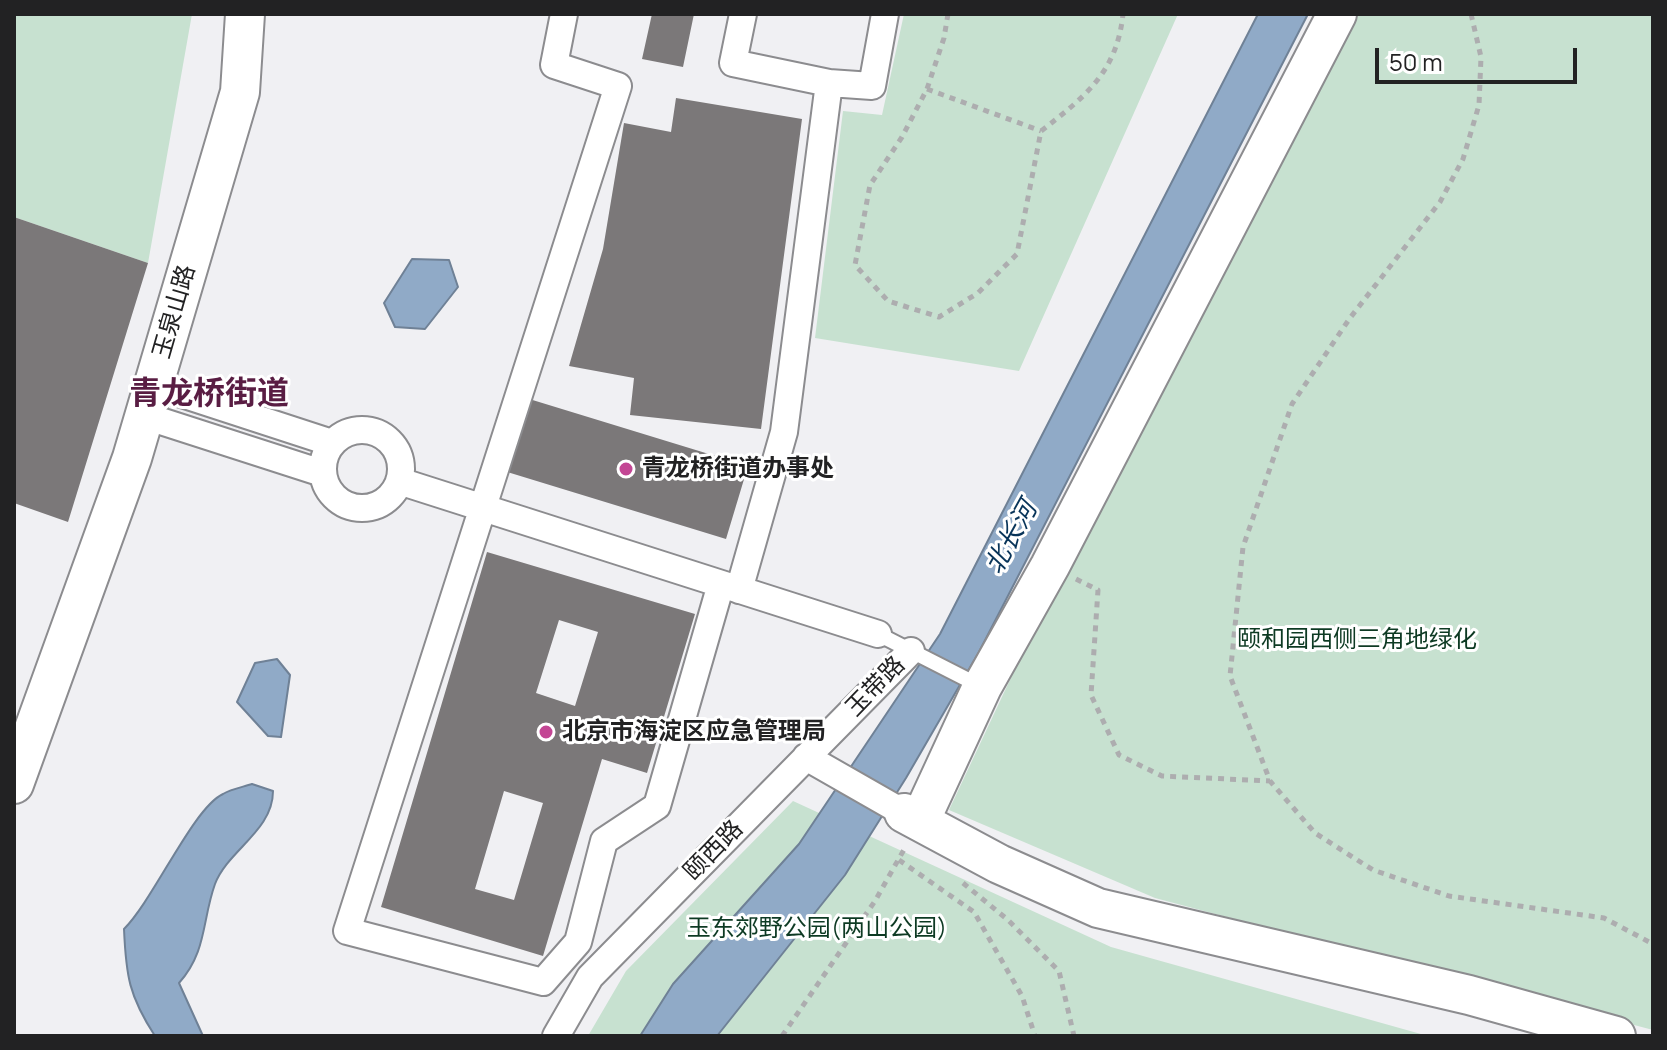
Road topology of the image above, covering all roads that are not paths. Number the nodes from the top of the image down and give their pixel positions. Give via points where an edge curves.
1 (245, 14) edge
2 (564, 14) edge
3 (743, 14) edge
4 (885, 14) edge
5 (1337, 14) edge
6 (829, 83) junction
7 (149, 401) junction
8 (332, 443) junction
9 (322, 473) junction
10 (399, 481) junction
11 (483, 508) junction
12 (730, 587) junction
13 (878, 634) joint
14 (918, 654) junction
15 (976, 685) junction
16 (813, 761) junction
17 (14, 784) edge
18 (912, 817) junction
19 (556, 1036) edge
20 (1616, 1036) edge

1 - 7 street, 玉泉山路 via 240,92
2 - 11 street via 554,65 618,86
3 - 6 street via 733,63
4 - 6 street via 872,86
5 - 15 street via 1050,566
6 - 12 street via 784,432
7 - 8 street
7 - 9 street
7 - 17 street, 玉泉山路
8 - 9 street
8 - 10 street via 360,429 384,436 399,456
9 - 10 street via 334,496 357,508 383,502
10 - 11 street
11 - 12 street
11 - 12 street via 347,931 543,982 578,942 604,841 657,806
12 - 13 street
13 - 14 lane
14 - 15 lane
14 - 16 street, 玉带路
15 - 18 street
16 - 18 street
16 - 19 street, 颐西路 via 590,977
18 - 20 street via 1098,908 1469,995

